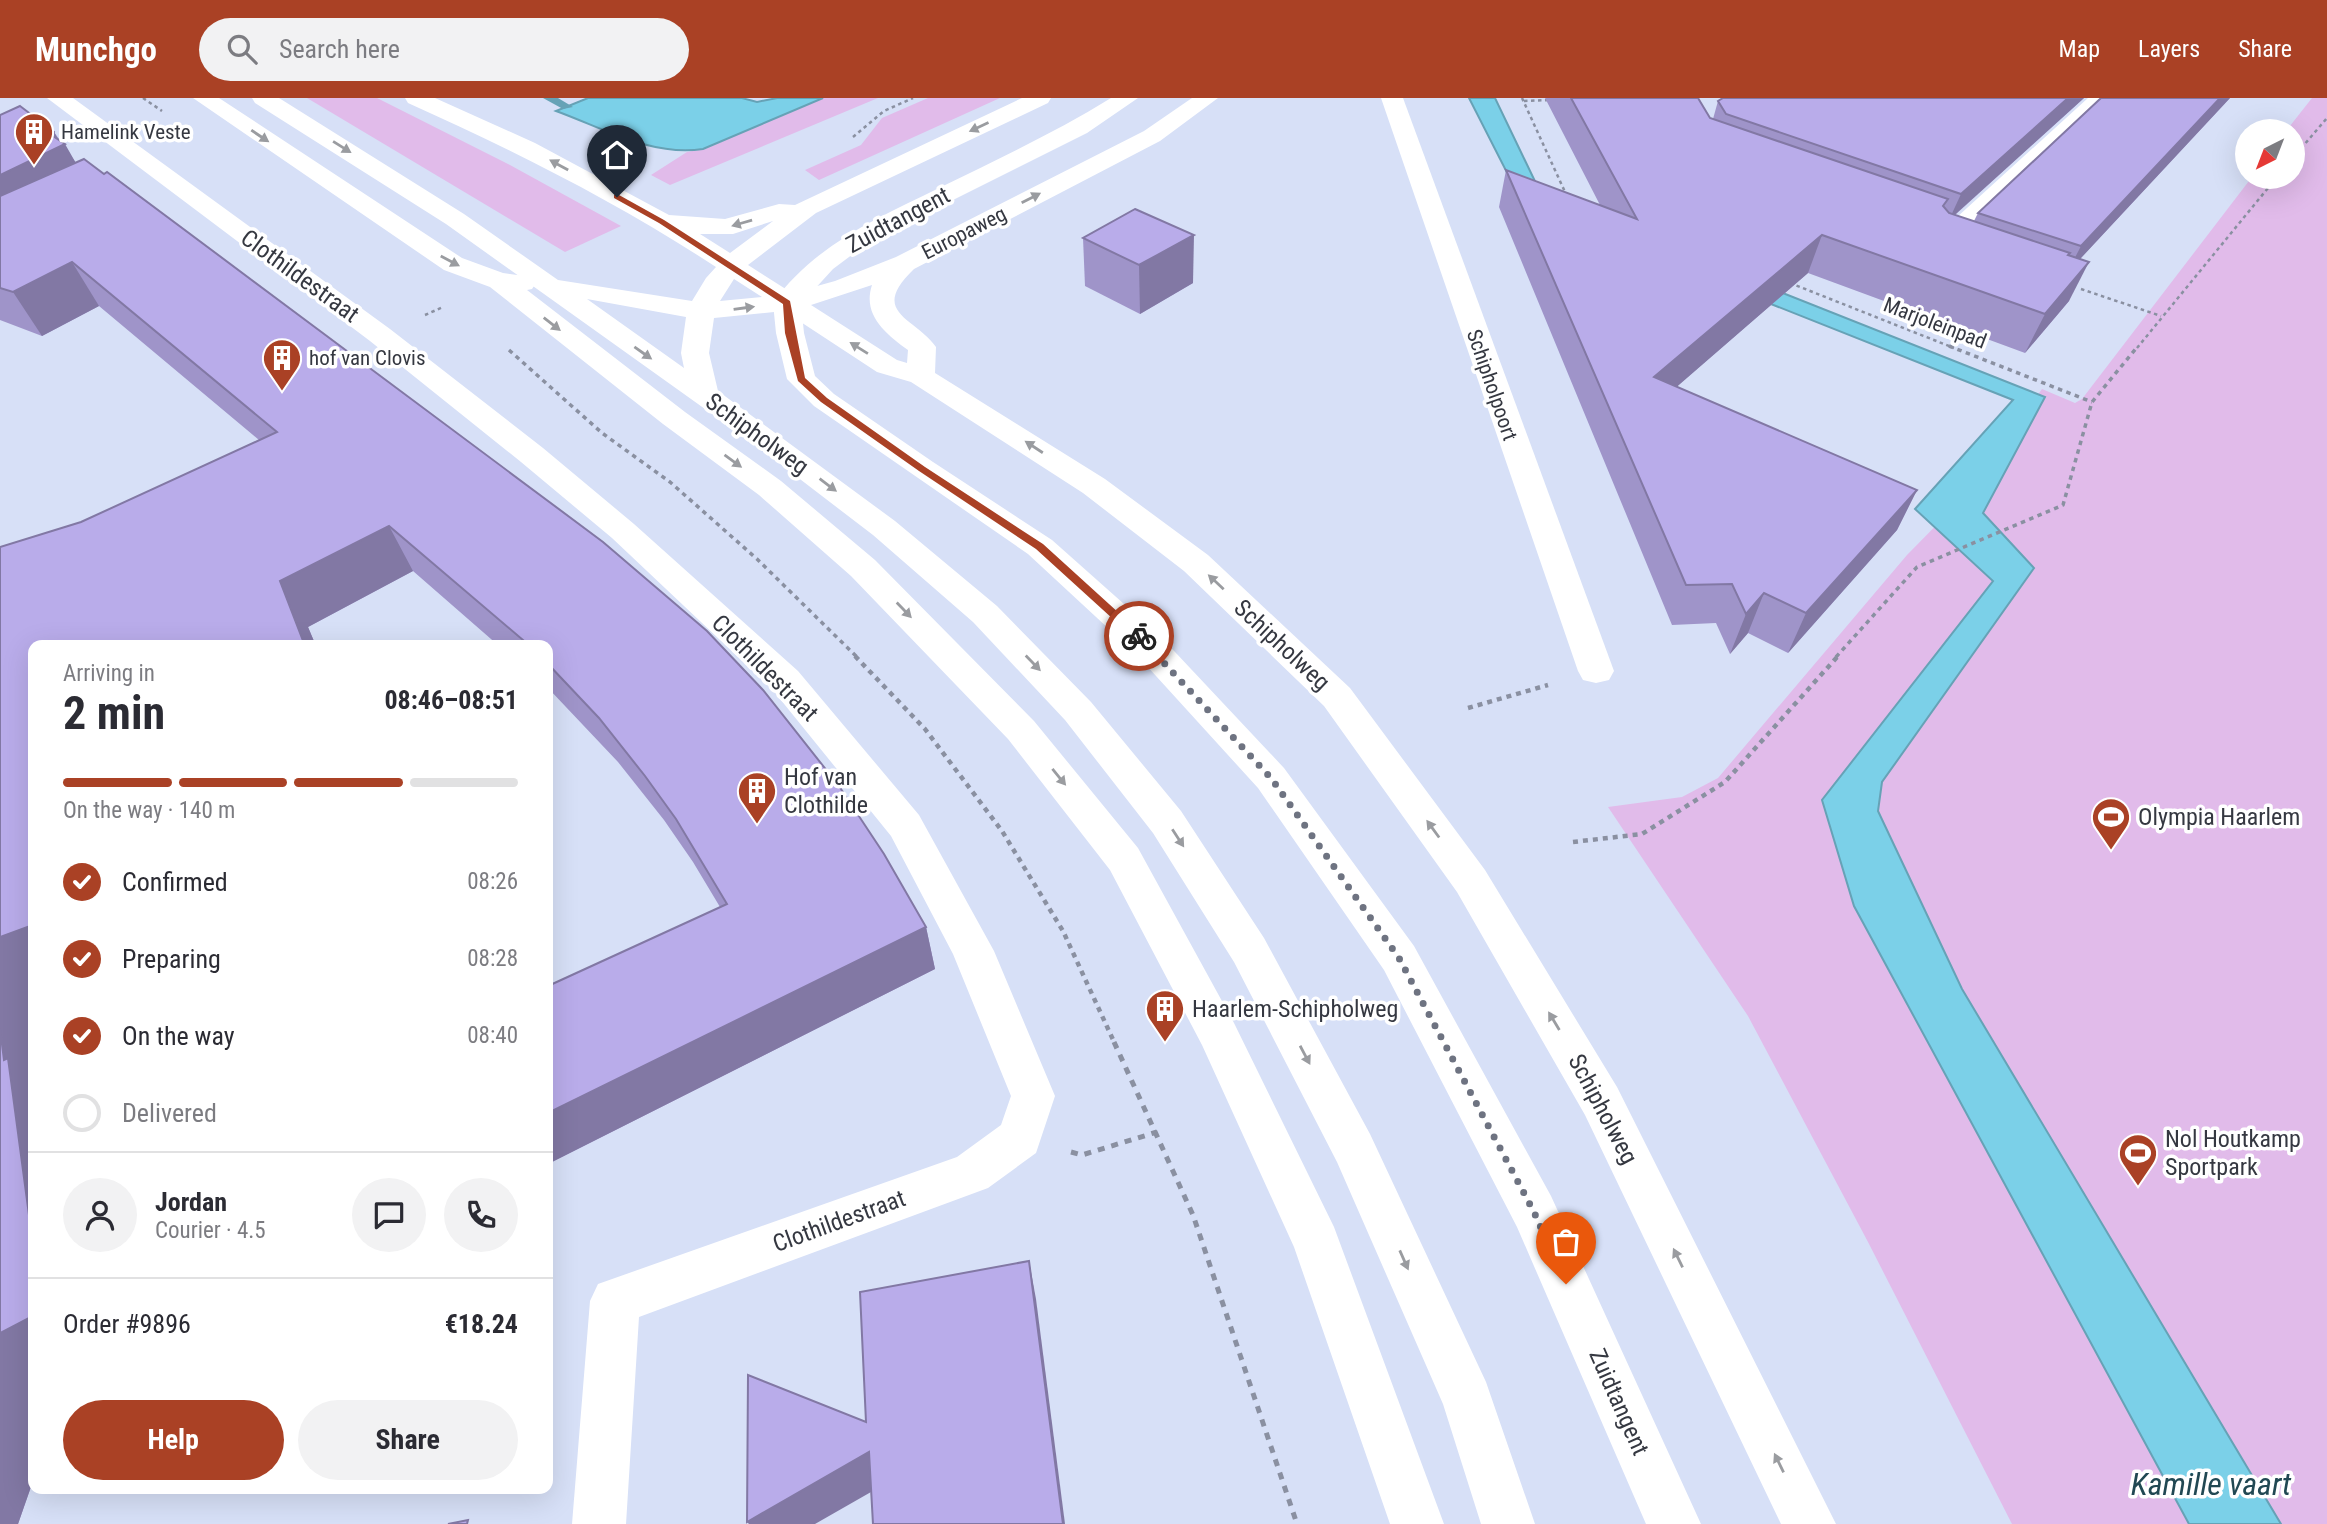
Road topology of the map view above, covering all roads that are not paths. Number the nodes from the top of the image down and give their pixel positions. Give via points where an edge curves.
1 (58, 98) edge
2 (204, 98) edge
3 (263, 98) edge
4 (416, 98) edge
5 (1040, 98) edge
6 (1127, 98) edge
7 (1207, 98) edge
8 (1392, 98) edge
9 (2101, 98) edge
10 (807, 208) junction
11 (662, 222) junction
12 (1981, 256) edge
13 (905, 263) junction
14 (731, 267) junction
15 (499, 281) junction
16 (548, 284) junction
17 (787, 303) junction
18 (701, 311) junction
19 (921, 376) junction
20 (705, 397) junction
21 (1596, 671) road end
22 (599, 1524) edge
23 (1417, 1524) edge
24 (1508, 1524) edge
25 (1674, 1524) edge
26 (1809, 1524) edge

1 - 22 main road, Clothildestraat via 146,175 380,335 532,455 623,531 785,680 905,826 974,951 1033,1096 1020,1138 972,1173 615,1301
2 -> 15 main road via 453,264
3 -> 16 main road, Schipholweg via 455,219
11 -> 4 main road, Schipholweg via 527,148
5 -> 10 main road
6 - 17 main road, Zuidtangent via 1079,128 853,241 824,263
13 -> 7 main road, Europaweg via 1152,136
8 - 21 main road, Schipholpoort
9 - 12 main road via 2031,165 1942,228 1943,243
10 -> 11 main road via 768,213 733,226
10 - 14 main road
11 - 14 main road, Schipholweg
13 - 17 main road, Europaweg
13 - 19 main road via 886,284 881,304 887,318 922,346
14 - 17 main road, Schipholweg
14 - 18 main road via 715,284
15 - 16 main road
15 -> 23 main road via 770,488 863,568 1021,730 1124,859 1219,1036 1317,1243
16 - 18 main road, Europaweg
16 -> 20 main road, Schipholweg
18 -> 17 main road, Europaweg
19 -> 17 main road, Schipholweg via 887,366
17 - 25 main road, Zuidtangent via 801,379 922,469 1040,547 1148,645 1271,778 1399,958 1534,1212
18 - 20 main road via 695,353
26 -> 19 main road, Schipholweg via 1601,1101 1471,881 1337,697 1196,563 1094,485
20 -> 24 main road, Schipholweg via 884,528 985,614 1078,710 1167,822 1249,950 1354,1149 1468,1399

